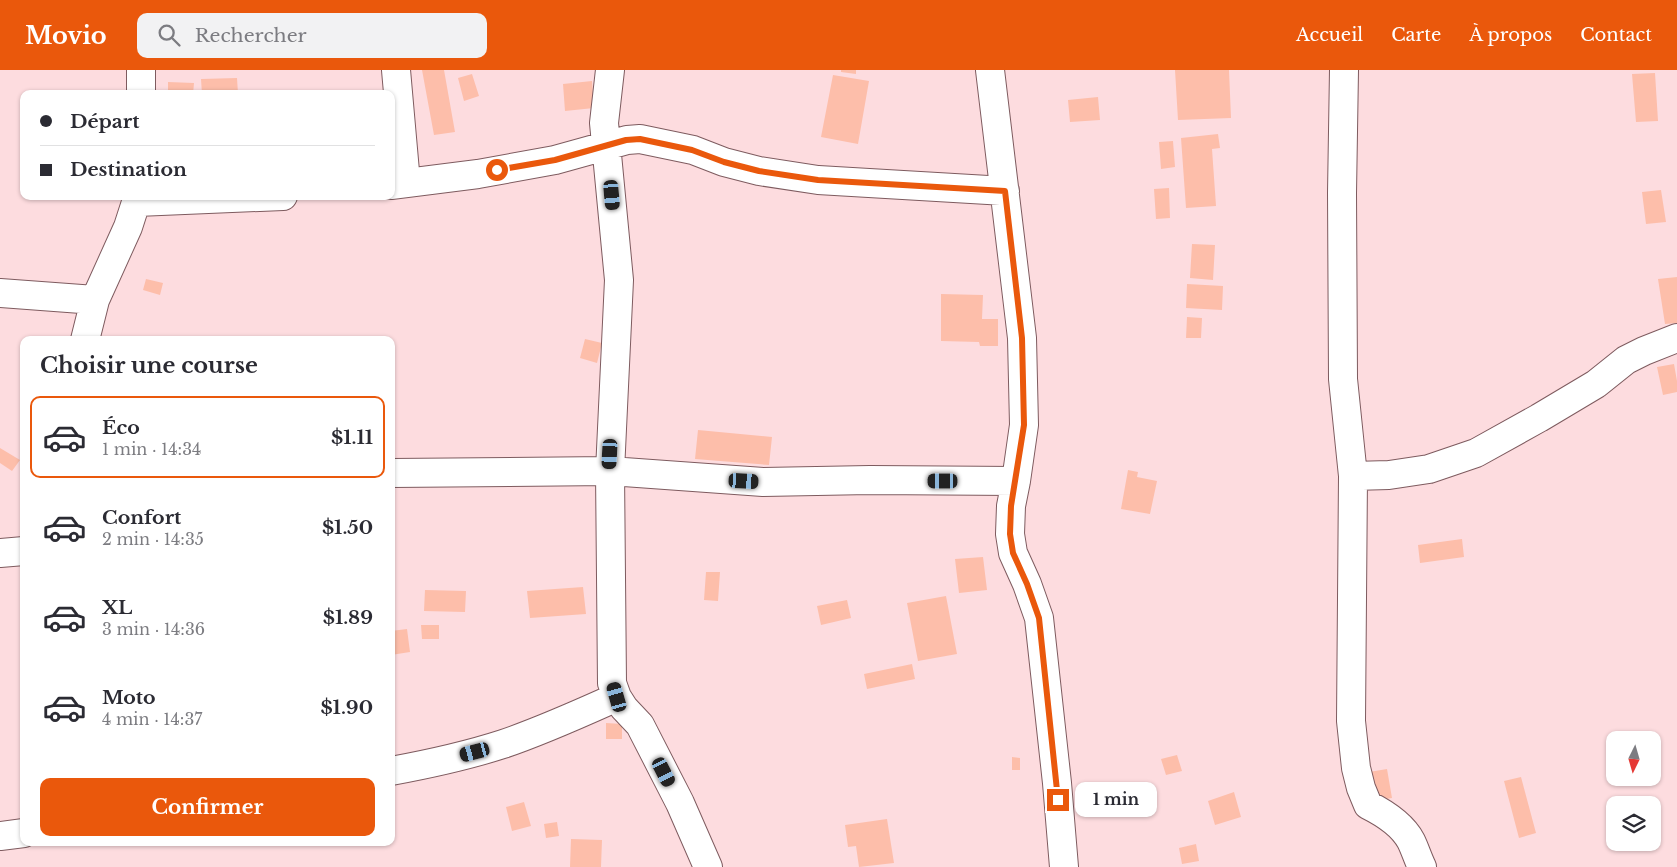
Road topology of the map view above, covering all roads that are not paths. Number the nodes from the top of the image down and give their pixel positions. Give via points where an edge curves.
1 (141, 70) edge
2 (396, 70) edge
3 (610, 70) edge
4 (990, 70) edge
5 (1344, 70) edge
6 (141, 90) edge
7 (607, 146) junction
8 (399, 184) edge
9 (1005, 191) junction
10 (137, 200) edge
11 (0, 293) edge
12 (95, 300) junction
13 (86, 336) edge
14 (1677, 338) edge
15 (610, 471) junction
16 (395, 473) edge
17 (1353, 476) junction
18 (1016, 481) junction
19 (20, 551) edge
20 (0, 553) edge
21 (617, 697) junction
22 (395, 770) edge
23 (20, 834) edge
24 (0, 836) edge
25 (708, 867) edge
26 (1064, 867) edge
27 (1422, 867) edge

1 - 6 street
2 - 8 street
3 - 7 street via 604,123
4 - 9 street
5 - 17 street via 1344,379
7 - 8 street via 555,160
7 - 9 street via 640,139 692,150 759,171 808,178
7 - 15 street via 619,280
9 - 18 street via 1022,338 1024,425
10 - 12 street
11 - 12 street
12 - 13 street
14 - 17 street via 1626,360 1588,389 1476,453 1429,469
15 - 16 street
15 - 18 street via 763,482
15 - 21 street via 612,682
17 - 27 street via 1351,721 1356,768 1368,805 1397,823 1410,840
18 - 26 street via 1010,534 1013,553 1039,618
19 - 20 street
21 - 22 street via 503,744 432,764
21 - 25 street via 640,725
23 - 24 street

